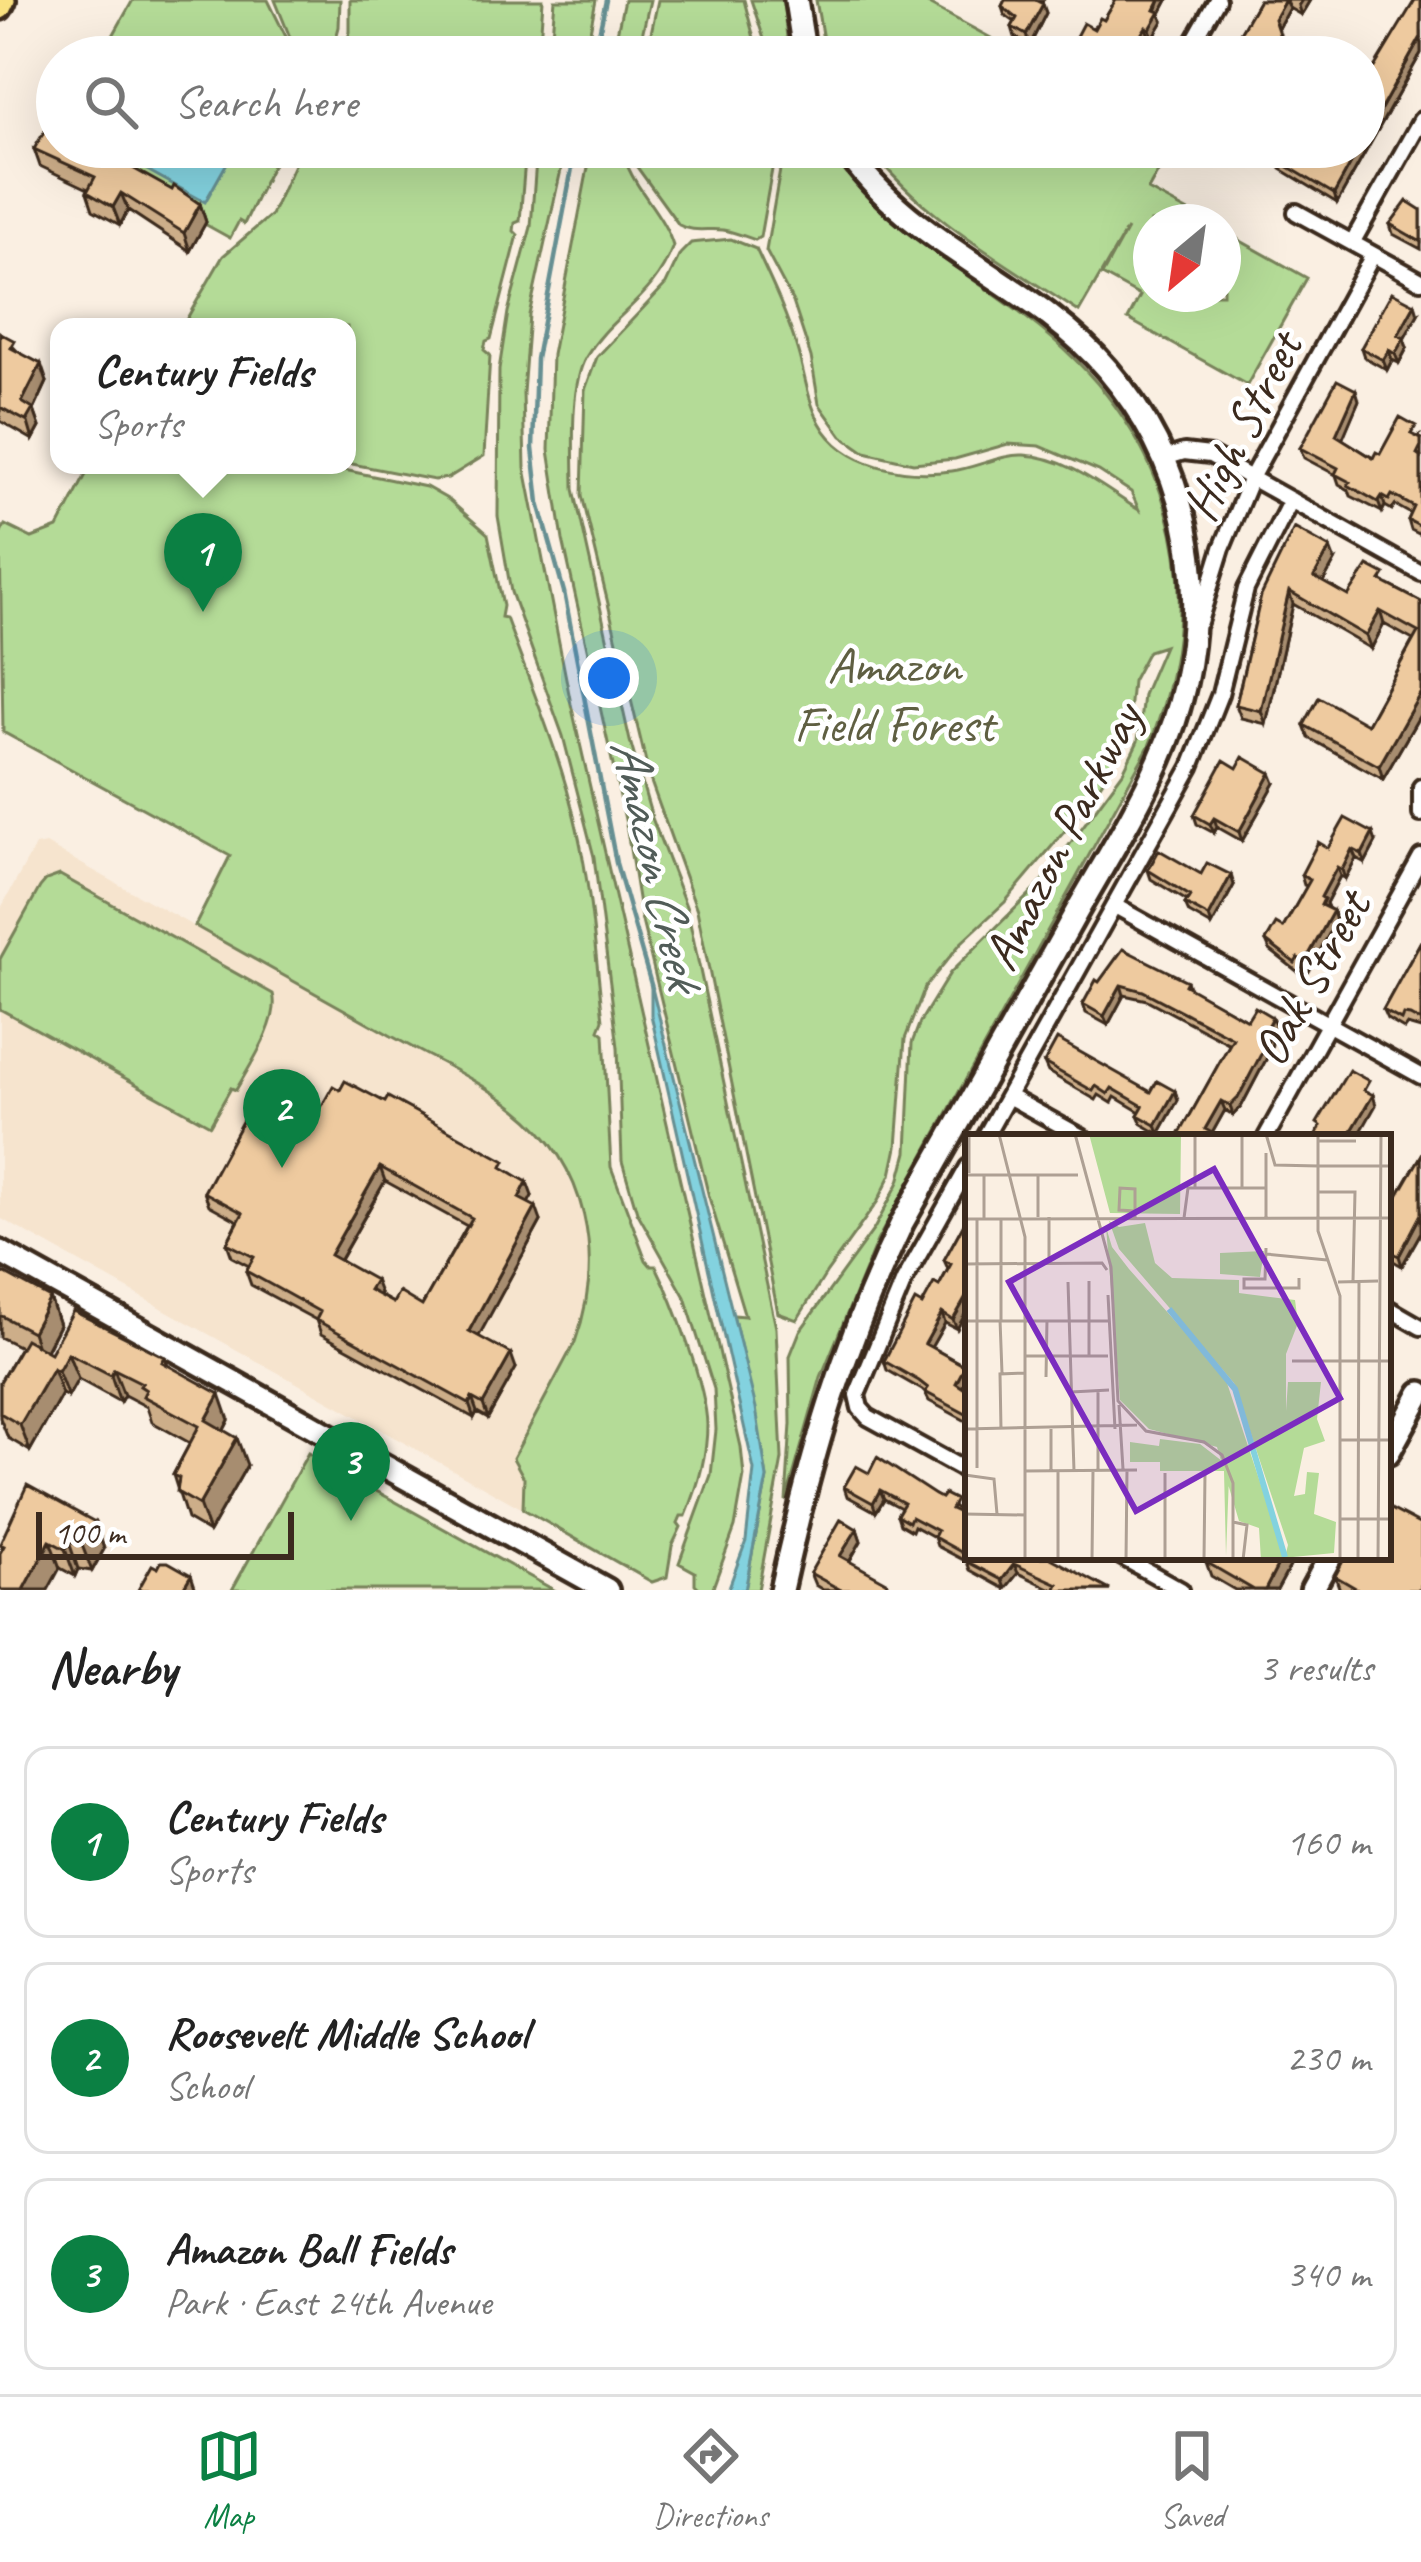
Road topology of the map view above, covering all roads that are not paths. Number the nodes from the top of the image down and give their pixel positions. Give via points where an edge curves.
1 (4, 0) edge
2 (796, 0) edge
3 (1217, 0) edge
4 (0, 8) edge
5 (802, 36) edge
6 (1197, 36) edge
7 (1421, 120) edge
8 (862, 168) edge
9 (1296, 212) dead end
10 (1352, 243) junction
11 (1373, 255) junction
12 (1421, 281) edge
13 (1164, 458) junction
14 (1251, 478) junction
15 (1292, 500) junction
16 (1421, 573) edge
17 (1194, 638) junction
18 (1421, 788) edge
19 (1421, 814) edge
20 (1421, 857) edge
21 (1114, 905) junction
22 (1329, 1024) junction
23 (1421, 1076) edge
24 (1009, 1096) junction
25 (987, 1134) edge
26 (1077, 1134) edge
27 (1268, 1134) edge
28 (965, 1173) edge
29 (0, 1252) edge
30 (1391, 1310) edge
31 (1421, 1327) edge
32 (1421, 1393) edge
33 (1391, 1448) edge
34 (965, 1470) edge
35 (1127, 1560) edge
36 (1328, 1560) edge
37 (607, 1590) edge
38 (781, 1590) edge
39 (1181, 1590) edge
40 (1312, 1590) edge

1 - 4 main road
2 - 5 main road
3 - 6 street
7 - 10 street
8 - 13 main road, Amazon Parkway via 932,235 1088,350 1130,397
9 - 10 street
10 - 11 street
11 - 12 street
11 - 14 street, High Street
13 - 14 street via 1198,452
13 - 17 main road, Amazon Parkway via 1188,529
14 - 15 street
14 - 17 street, High Street
15 - 16 street
15 - 21 street, High Street via 1246,589 1208,728
17 - 38 main road, Amazon Parkway via 1158,764 868,1294 816,1439
18 - 19 street
20 - 22 street, Oak Street
21 - 22 street
21 - 24 street, High Street
22 - 23 street
22 - 27 street, Oak Street
24 - 25 street, High Street
24 - 26 street
28 - 34 street via 858,1389 872,1420
29 - 37 main road
30 - 31 street
32 - 33 main road
35 - 39 street
36 - 40 main road

